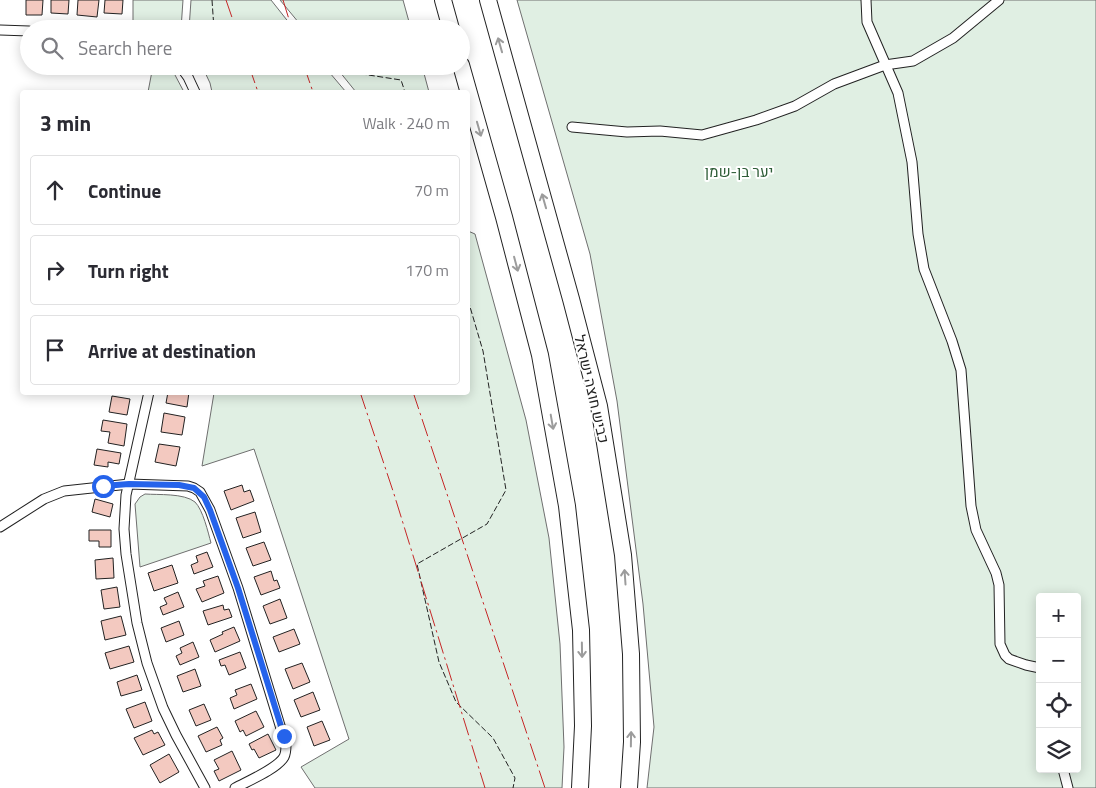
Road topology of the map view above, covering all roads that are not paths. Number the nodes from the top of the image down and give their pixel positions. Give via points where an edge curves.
1 (443, 0) edge
2 (488, 0) edge
3 (866, 0) edge
4 (999, 0) edge
5 (449, 20) edge
6 (0, 30) edge
7 (20, 31) edge
8 (886, 65) junction
9 (187, 75) edge
10 (464, 75) edge
11 (194, 90) edge
12 (468, 90) edge
13 (470, 97) edge
14 (572, 127) dead end
15 (148, 395) edge
16 (129, 484) junction
17 (0, 527) edge
18 (1036, 667) edge
19 (1064, 773) edge
20 (205, 788) edge
21 (235, 788) edge
22 (580, 788) edge
23 (629, 788) edge
24 (1068, 788) edge

1 - 5 highway
23 -> 2 highway, כביש חוצה ישראל via 631,654 623,555 599,406
3 - 8 street via 867,22
4 - 8 street via 953,38 913,61
6 - 7 street
8 - 14 street via 834,84 795,106 702,135
8 - 18 street via 898,93 912,162 924,269 960,370 971,506 976,530 998,579 1000,644 1004,655
9 - 11 street
10 -> 12 highway
13 -> 22 highway via 540,355 567,506 581,630 583,726
15 - 16 street
16 - 17 street via 64,491 44,499
16 - 20 street via 124,529 126,554 143,649 163,708
16 - 21 street via 188,486 200,492 207,502 238,588 284,736 286,753 274,767
19 - 24 street

